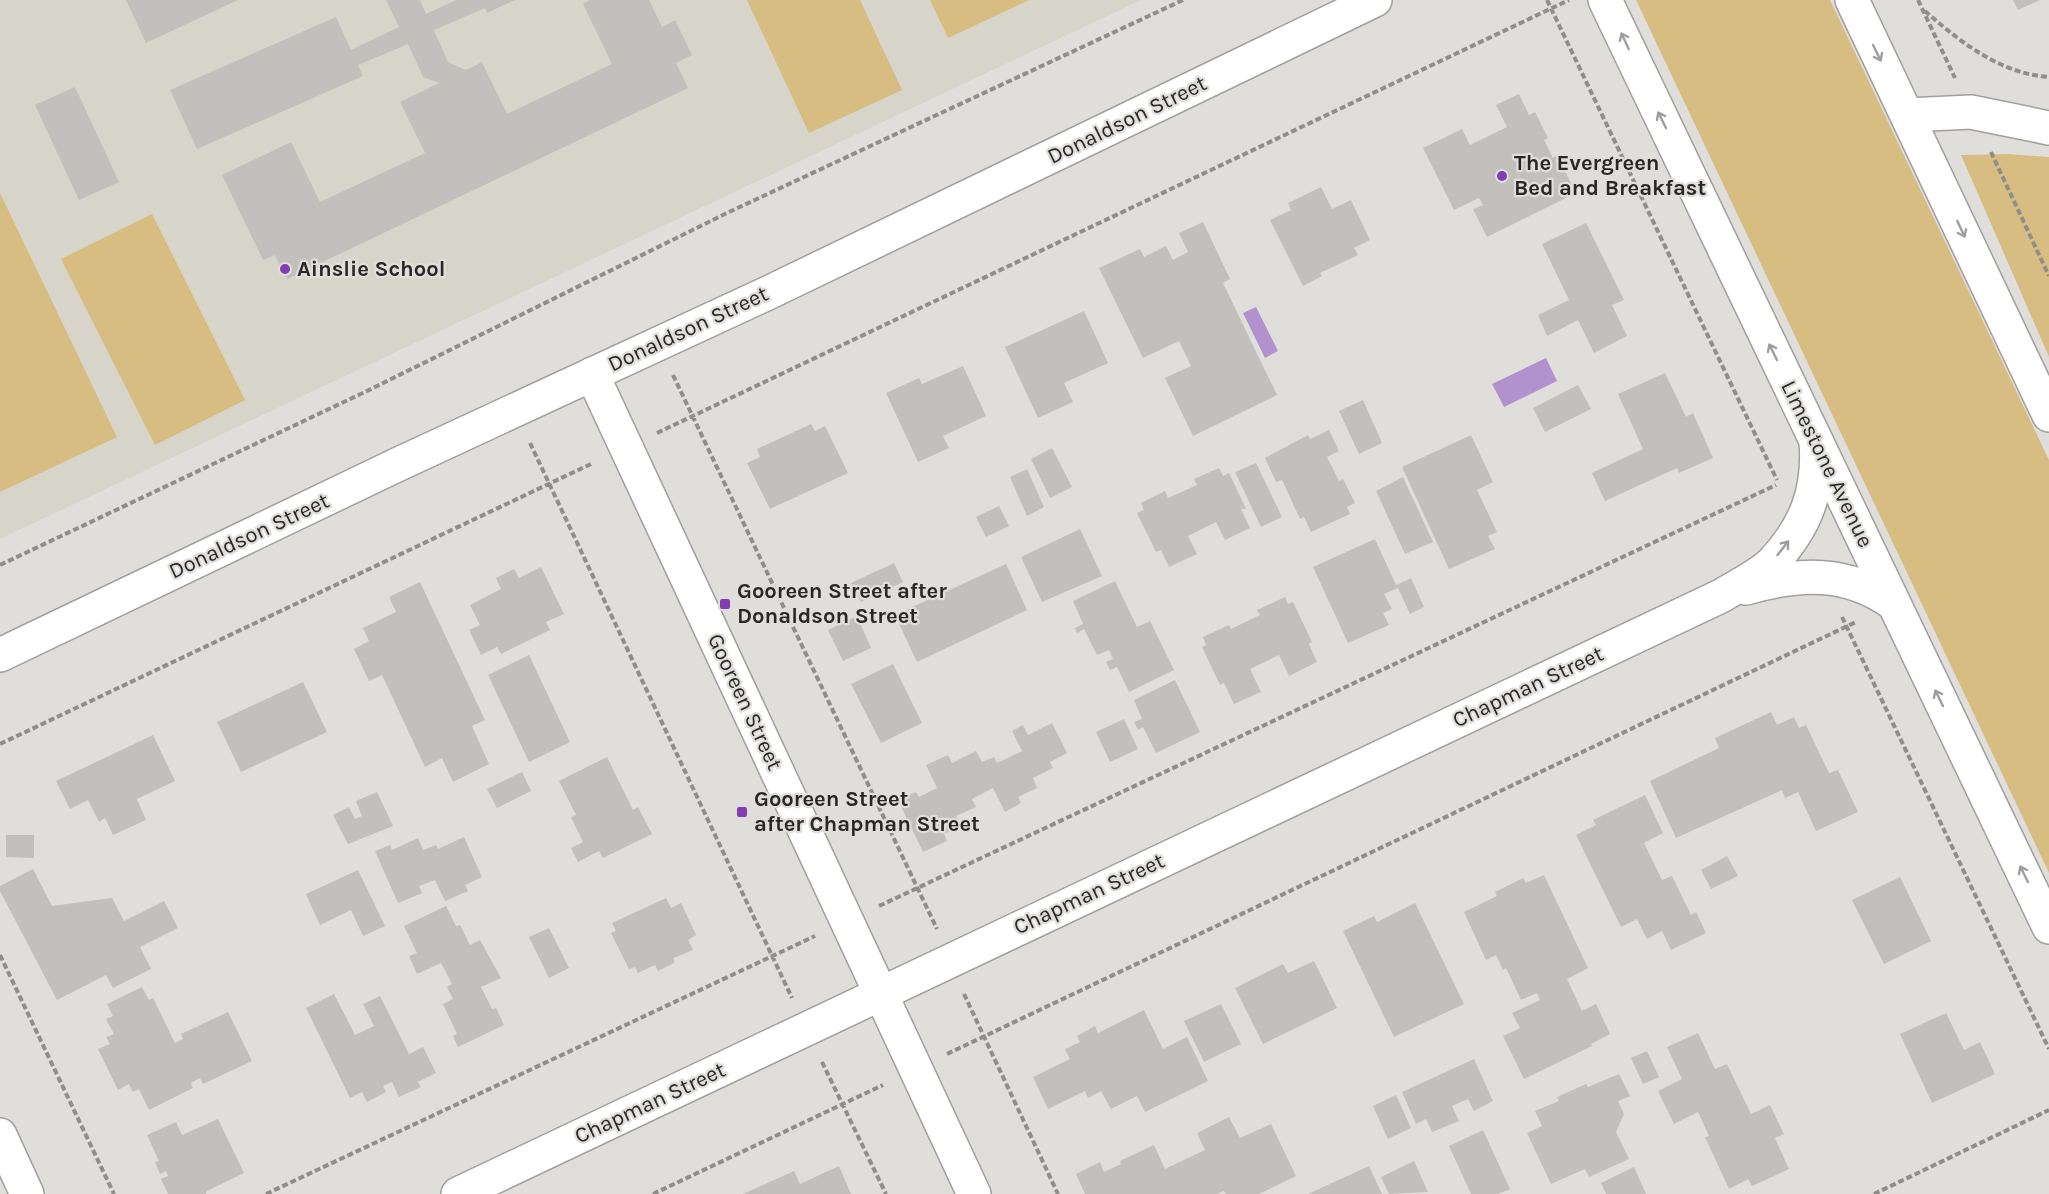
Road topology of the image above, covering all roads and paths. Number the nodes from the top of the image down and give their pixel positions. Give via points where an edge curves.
1 (1183, 0) edge
2 (1375, 0) edge
3 (1548, 0) edge
4 (1569, 0) edge
5 (1605, 0) edge
6 (1852, 0) edge
7 (1551, 9) junction
8 (1923, 10) dead end
9 (2049, 76) edge
10 (1907, 115) junction
11 (2049, 128) edge
12 (658, 343) junction
13 (592, 374) junction
14 (514, 410) junction
15 (2049, 415) edge
16 (693, 416) junction
17 (627, 448) junction
18 (1817, 453) junction
19 (549, 484) junction
20 (0, 565) edge
21 (1721, 596) junction
22 (1894, 604) junction
23 (0, 655) edge
24 (0, 744) edge
25 (920, 887) junction
26 (847, 921) junction
27 (2049, 927) edge
28 (0, 955) edge
29 (773, 956) junction
30 (881, 993) junction
31 (806, 1029) junction
32 (983, 1037) junction
33 (916, 1069) junction
34 (842, 1104) junction
35 (2049, 1110) edge
36 (0, 1135) edge
37 (27, 1194) edge
38 (114, 1194) edge
39 (266, 1194) edge
40 (458, 1194) edge
41 (653, 1194) edge
42 (886, 1194) edge
43 (974, 1194) edge
44 (1058, 1194) edge
45 (1874, 1194) edge

1 - 20 path via 729,212 367,391
2 - 12 street, Donaldson Street
3 - 7 path
4 - 7 path
18 -> 5 street, Limestone Avenue
6 -> 10 street
7 - 16 path
8 - 9 path via 1978,52 2030,75
10 - 11 street via 1971,112
10 -> 15 street
12 - 13 street, Donaldson Street
12 - 16 path
13 - 14 street, Donaldson Street
13 - 17 street, Gooreen Street
14 - 19 path
14 - 23 street, Donaldson Street
16 - 17 path
16 - 25 path
17 - 19 path
17 - 26 street, Gooreen Street
21 -> 18 street, Chapman Street via 1770,564 1794,534 1812,501
18 - 22 street, Limestone Avenue
18 - 25 path
19 - 24 path
19 - 29 path
21 - 22 street, Chapman Street via 1777,579 1813,576 1861,585
21 - 30 street, Chapman Street
27 -> 22 street, Limestone Avenue
22 - 32 path
25 - 26 path
26 - 29 path
26 - 30 street, Gooreen Street
28 - 38 path
29 - 31 path
29 - 39 path
30 - 31 street, Chapman Street
30 - 33 street, Gooreen Street
31 - 34 path
31 - 40 street, Chapman Street
32 - 33 path
32 - 44 path
33 - 34 path
33 - 43 street, Gooreen Street
34 - 41 path
34 - 42 path
35 - 45 path
36 - 37 street

